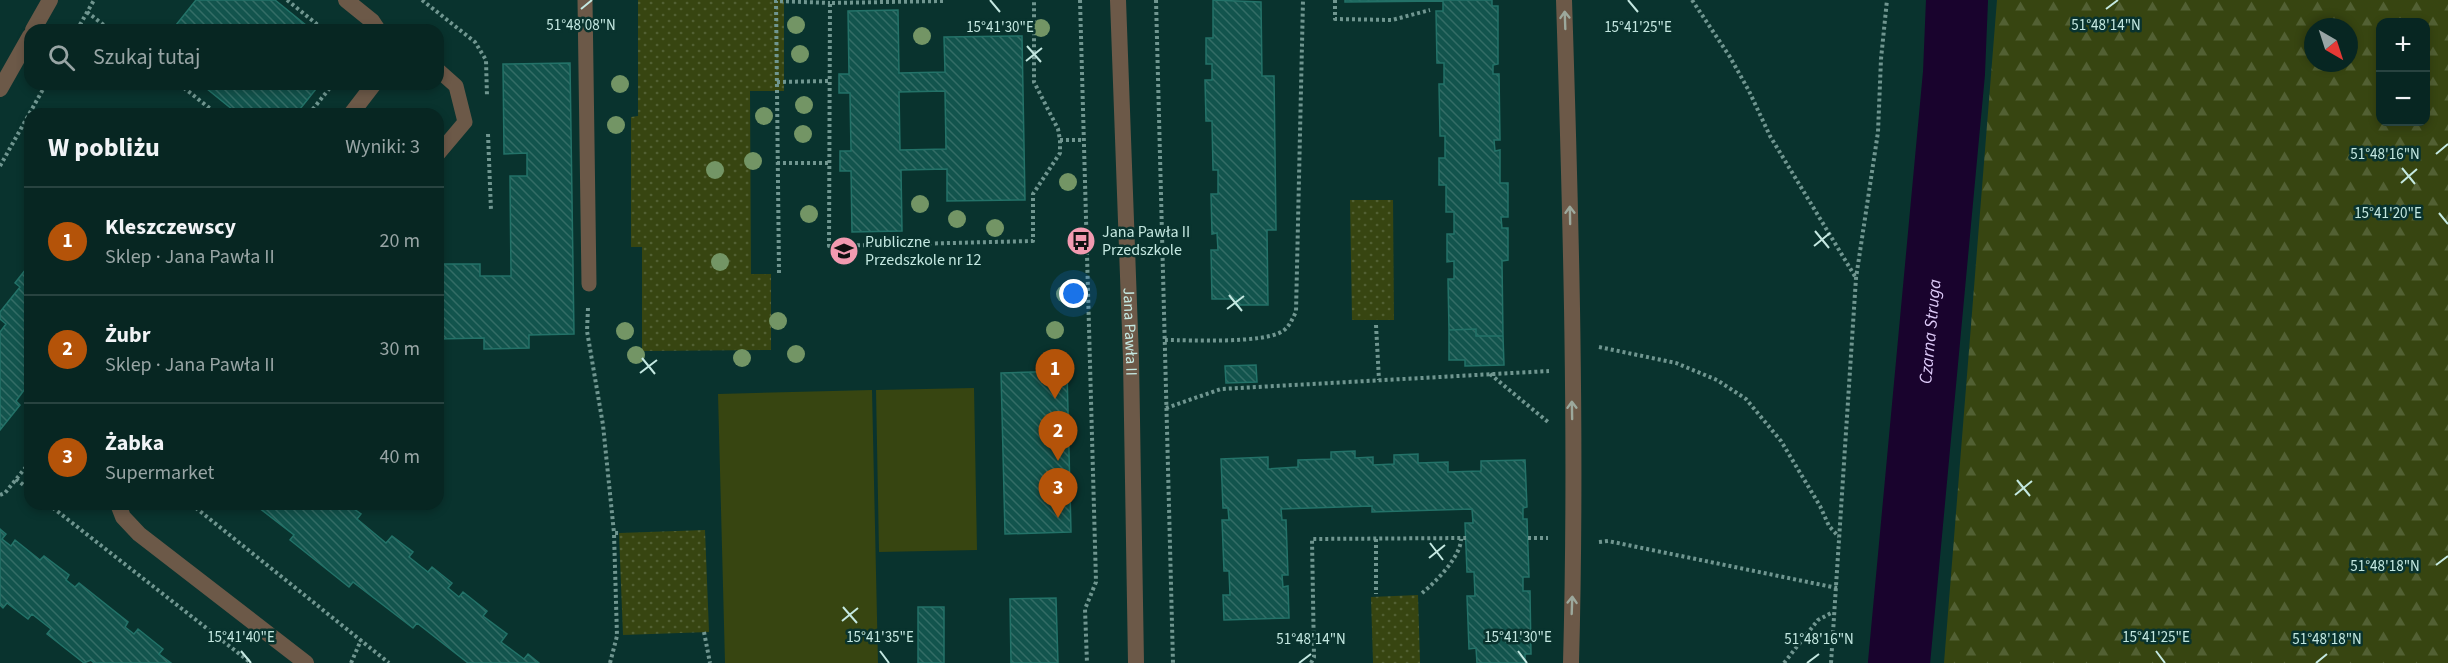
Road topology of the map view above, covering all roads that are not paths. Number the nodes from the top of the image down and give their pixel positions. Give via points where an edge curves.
1 (50, 0) edge
2 (346, 0) edge
3 (585, 0) edge
4 (1118, 0) edge
5 (1564, 0) edge
6 (36, 24) edge
7 (374, 24) edge
8 (24, 47) edge
9 (444, 75) edge
10 (0, 89) edge
11 (369, 90) edge
12 (356, 108) edge
13 (444, 147) edge
14 (589, 284) road end
15 (120, 510) edge
16 (306, 663) edge
17 (1136, 663) edge
18 (1571, 663) edge

1 - 6 street
2 - 7 street
3 - 14 lane
4 - 17 street, Jana Pawła II via 1131,359
18 -> 5 street via 1572,341
8 - 10 street
9 - 13 lane via 456,86 465,122
11 - 12 street
15 - 16 street via 139,534

